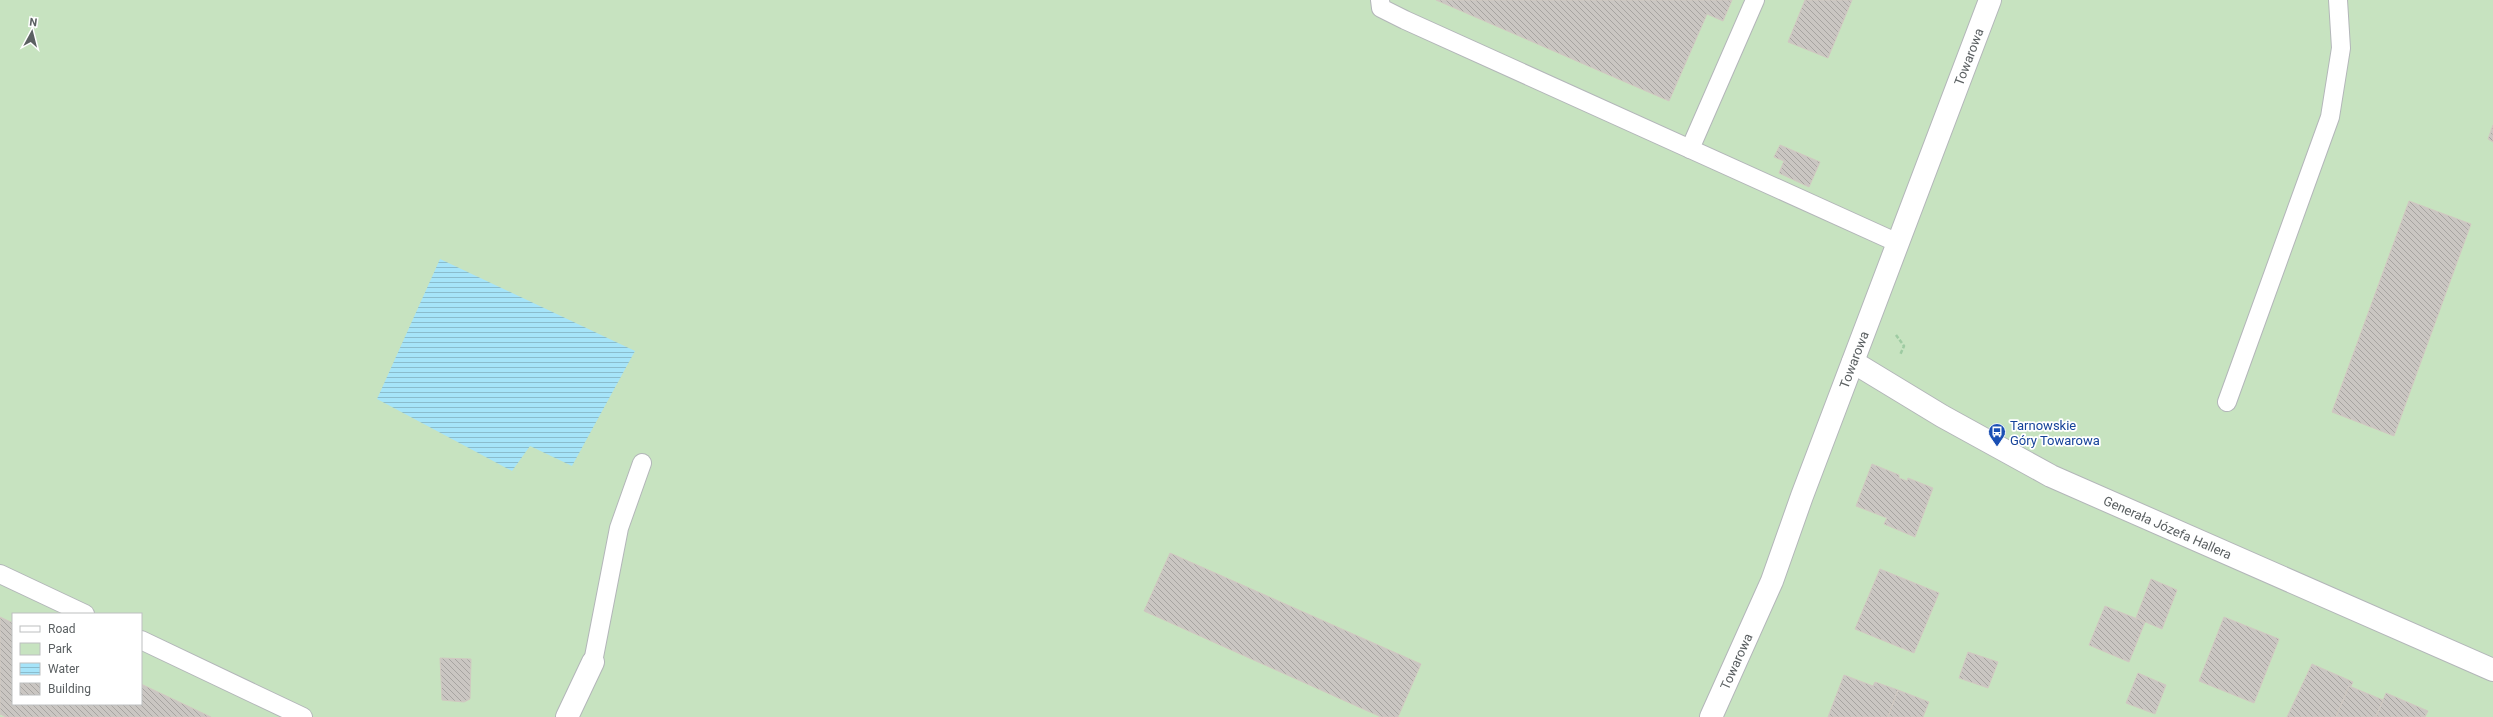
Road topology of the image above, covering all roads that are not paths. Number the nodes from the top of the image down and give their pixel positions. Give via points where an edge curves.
1 (1380, 0) edge
2 (1755, 0) edge
3 (1990, 0) edge
4 (2338, 0) edge
5 (1690, 149) junction
6 (1898, 243) junction
7 (1853, 362) junction
8 (2227, 402) dead end
9 (642, 463) dead end
10 (0, 574) edge
11 (83, 613) edge
12 (142, 640) edge
13 (593, 662) joint
14 (2493, 670) edge
15 (303, 717) edge
16 (567, 717) edge
17 (1711, 717) edge

1 - 5 lane via 1381,8 1405,20
2 - 5 lane
3 - 6 street, Towarowa
4 - 8 lane via 2341,48 2330,116
5 - 6 lane
6 - 7 street, Towarowa
7 - 14 street, Generała Józefa Hallera via 1942,416 2051,476
7 - 17 street, Towarowa via 1772,581
9 - 13 lane via 619,528
10 - 11 lane
12 - 15 lane
13 - 16 street

